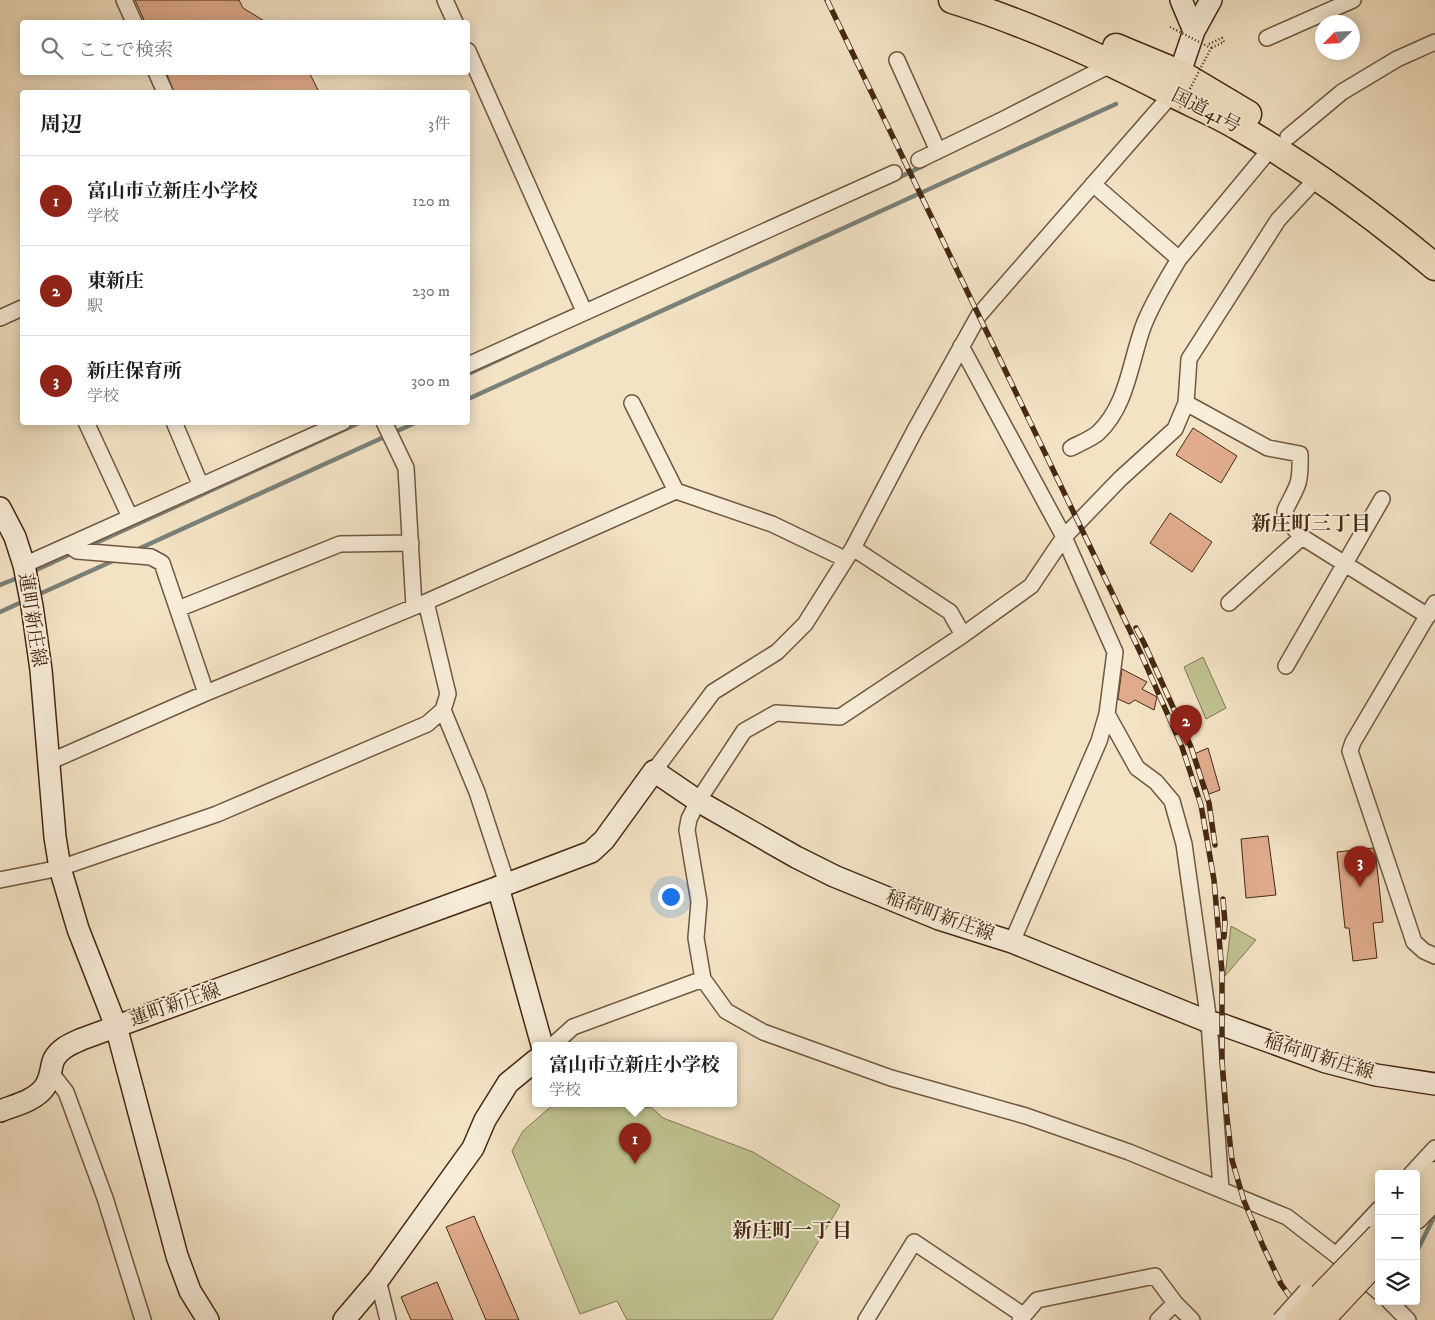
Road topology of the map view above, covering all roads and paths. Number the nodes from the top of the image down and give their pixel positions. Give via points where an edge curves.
1 (124, 0) edge
2 (445, 0) edge
3 (952, 0) edge
4 (1002, 0) edge
5 (1181, 0) edge
6 (1211, 0) edge
7 (1352, 0) edge
8 (133, 20) edge
9 (454, 20) edge
10 (1170, 27) dead end
11 (1200, 38) junction
12 (1267, 38) dead end
13 (1083, 41) junction
14 (1435, 42) edge
15 (1211, 48) junction
16 (470, 55) edge
17 (897, 60) dead end
18 (1112, 64) junction
19 (157, 75) edge
20 (164, 90) edge
21 (1177, 93) junction
22 (1280, 142) junction
23 (938, 151) junction
24 (919, 160) dead end
25 (894, 172) dead end
26 (1317, 178) junction
27 (1093, 184) junction
28 (1435, 246) edge
29 (1179, 259) junction
30 (1435, 267) edge
31 (20, 309) edge
32 (584, 311) junction
33 (0, 318) edge
34 (961, 346) junction
35 (470, 364) edge
36 (1186, 402) junction
37 (632, 403) dead end
38 (87, 425) edge
39 (175, 425) edge
40 (328, 425) edge
41 (385, 425) edge
42 (314, 428) edge
43 (1071, 448) dead end
44 (201, 486) junction
45 (676, 491) junction
46 (1382, 499) dead end
47 (0, 508) edge
48 (130, 518) junction
49 (1064, 537) junction
50 (1302, 537) junction
51 (411, 543) junction
52 (69, 545) junction
53 (849, 553) junction
54 (1344, 565) junction
55 (25, 568) junction
56 (1229, 603) dead end
57 (420, 605) junction
58 (178, 609) junction
59 (1432, 610) edge
60 (963, 635) junction
61 (1286, 666) dead end
62 (206, 693) junction
63 (443, 710) junction
64 (1107, 714) junction
65 (49, 762) junction
66 (654, 771) junction
67 (698, 802) junction
68 (60, 868) junction
69 (0, 880) edge
70 (503, 886) junction
71 (1012, 942) junction
72 (1435, 956) edge
73 (703, 979) junction
74 (1210, 1022) junction
75 (116, 1026) junction
76 (541, 1042) edge
77 (556, 1042) edge
78 (532, 1063) edge
79 (52, 1074) junction
80 (1435, 1084) edge
81 (0, 1111) edge
82 (1435, 1148) edge
83 (1415, 1170) edge
84 (1435, 1174) edge
85 (1221, 1189) junction
86 (1420, 1190) edge
87 (1435, 1197) edge
88 (1375, 1213) edge
89 (1418, 1215) edge
90 (1375, 1239) edge
91 (1336, 1255) junction
92 (1378, 1260) edge
93 (378, 1280) junction
94 (1375, 1289) edge
95 (1306, 1291) dead end
96 (1175, 1303) junction
97 (1393, 1305) edge
98 (1287, 1316) edge
99 (1021, 1318) edge
100 (142, 1320) edge
101 (208, 1320) edge
102 (344, 1320) edge
103 (388, 1320) edge
104 (866, 1320) edge
105 (1158, 1320) edge
106 (1192, 1320) edge
107 (1272, 1320) edge
108 (1322, 1320) edge
109 (1408, 1320) edge

1 - 8 street
2 - 9 street
3 - 13 highway, 国道41号
4 - 13 highway, 国道41号
5 - 11 main road
6 - 11 main road
7 - 12 street
10 - 15 path, bridge
11 - 15 path via 1222,38 1224,42
11 - 21 main road
13 - 18 highway, 国道41号
13 - 21 highway, 国道41号
14 - 22 street via 1397,59 1342,92
15 - 21 path, bridge
16 - 32 street
17 - 23 street
18 - 21 highway, 国道41号
18 - 23 street
19 - 20 street
21 - 22 highway, 国道41号 via 1238,127
21 - 27 street
22 - 26 highway, 国道41号
22 - 28 highway, 国道41号 via 1340,173
22 - 29 street
23 - 24 street
25 - 32 street
26 - 30 highway, 国道41号
26 - 36 street via 1278,220 1189,359
27 - 29 street
27 - 34 street via 991,299
29 - 43 street via 1156,297 1143,327 1114,414 1097,434
31 - 33 street
32 - 35 street
34 - 49 street
34 - 53 street
36 - 49 street via 1175,429 1120,479
36 - 50 street via 1268,448 1300,454 1298,484 1284,509 1286,520
37 - 45 street
38 - 48 street
39 - 44 street
40 - 42 street
41 - 51 street via 406,468
42 - 44 street
44 - 48 street
45 - 53 street
45 - 57 street
46 - 54 street
47 - 55 main road, 蓮町新庄線 via 15,537
48 - 52 street
49 - 60 street via 1031,586
49 - 64 street via 1115,652
50 - 54 street
50 - 56 street
51 - 57 street
51 - 58 street via 340,544
52 - 55 street
52 - 58 street via 77,551 151,557 162,563
53 - 60 street via 950,612
53 - 66 street via 805,624 777,652 713,692
54 - 59 street
54 - 61 street
55 - 65 main road, 蓮町新庄線 via 41,670
57 - 62 street
57 - 63 street via 448,694
58 - 62 street
59 - 72 street via 1350,751 1414,942
60 - 67 street via 840,717 776,713 744,731
62 - 65 street
63 - 68 street via 427,724 217,814
63 - 70 street via 476,792
64 - 71 street via 1099,741
64 - 74 street via 1137,768 1156,782 1172,801 1184,844
65 - 68 main road, 蓮町新庄線
66 - 67 main road, 稲荷町新庄線
66 - 70 main road via 604,840 591,852
67 - 71 main road, 稲荷町新庄線 via 834,876 939,919
67 - 73 street via 687,830 699,902 696,938
68 - 69 street
68 - 75 main road, 蓮町新庄線 via 78,929
70 - 75 main road, 蓮町新庄線
70 - 76 main road
71 - 74 main road, 稲荷町新庄線
73 - 77 street via 573,1027
73 - 85 street via 726,1012 763,1032 891,1078 1026,1116 1130,1152
74 - 80 main road, 稲荷町新庄線 via 1326,1062 1376,1075
74 - 85 street
75 - 79 main road via 62,1048 54,1060
75 - 101 main road via 177,1256 190,1292
78 - 93 main road via 508,1083 485,1120 473,1148
79 - 81 main road via 44,1089 32,1099
79 - 100 street via 66,1092 102,1189
82 - 83 street
84 - 86 main road
85 - 91 street via 1287,1217
87 - 89 main road
88 - 91 street
90 - 98 main road, bridge
91 - 94 street
92 - 108 main road, bridge
93 - 102 main road
93 - 103 street
95 - 98 street, bridge
96 - 99 street via 1155,1276 1037,1300
96 - 105 street
96 - 106 street
97 - 109 street
98 - 107 street
99 - 104 street via 914,1242

